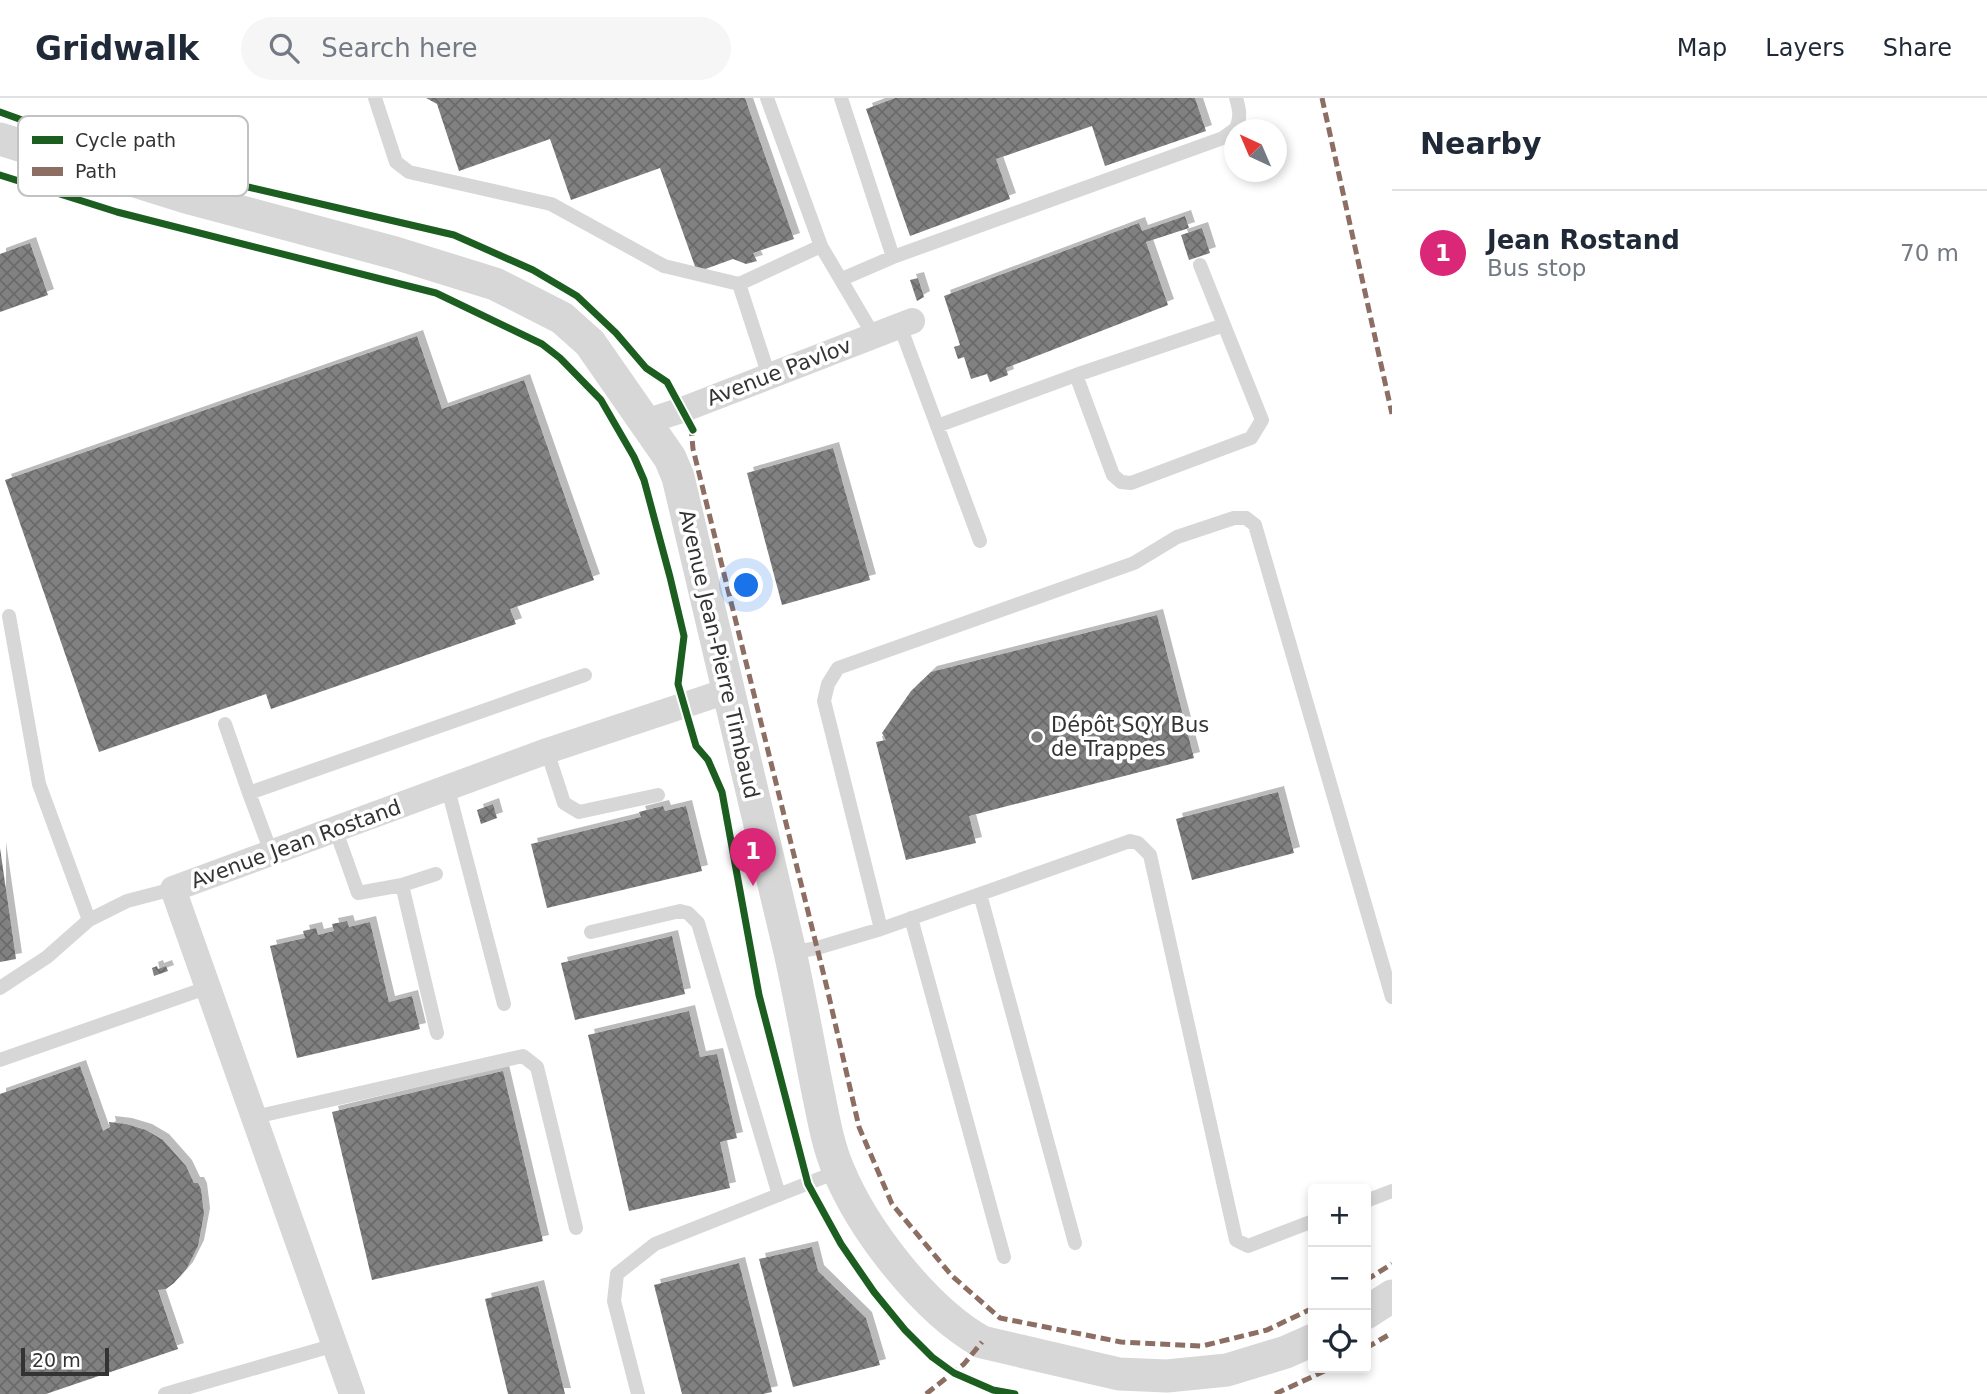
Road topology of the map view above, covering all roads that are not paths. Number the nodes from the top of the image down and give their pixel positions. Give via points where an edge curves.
1 (375, 98) edge
2 (767, 98) edge
3 (841, 98) edge
4 (1236, 98) edge
5 (1240, 119) edge
6 (1224, 137) edge
7 (0, 139) edge
8 (18, 146) edge
9 (183, 196) edge
10 (821, 246) junction
11 (893, 257) junction
12 (1200, 265) dead end
13 (842, 279) junction
14 (738, 284) junction
15 (906, 323) joint
16 (1224, 325) junction
17 (874, 336) junction
18 (1076, 375) junction
19 (769, 376) junction
20 (645, 422) junction
21 (937, 426) junction
22 (980, 541) dead end
23 (9, 616) dead end
24 (585, 675) dead end
25 (727, 691) junction
26 (225, 724) dead end
27 (547, 751) junction
28 (448, 789) junction
29 (249, 793) junction
30 (658, 795) dead end
31 (335, 828) junction
32 (271, 852) junction
33 (436, 874) dead end
34 (402, 885) junction
35 (173, 889) junction
36 (980, 894) junction
37 (911, 918) junction
38 (89, 920) junction
39 (881, 929) junction
40 (592, 932) dead end
41 (790, 953) junction
42 (209, 987) junction
43 (0, 988) edge
44 (1392, 997) edge
45 (503, 1004) dead end
46 (437, 1033) dead end
47 (0, 1060) edge
48 (255, 1117) junction
49 (839, 1171) junction
50 (1392, 1191) edge
51 (779, 1195) junction
52 (1371, 1199) edge
53 (1308, 1223) edge
54 (576, 1228) dead end
55 (1075, 1243) dead end
56 (1004, 1257) dead end
57 (1392, 1296) edge
58 (1369, 1310) edge
59 (1308, 1342) edge
60 (335, 1345) junction
61 (1168, 1385) edge
62 (165, 1394) edge
63 (352, 1394) edge
64 (638, 1394) edge

1 - 14 lane via 396,162 409,172 551,204 664,266
2 - 10 lane
3 - 11 lane
4 - 5 lane
6 - 11 lane
7 - 8 street, Avenue Jean-Pierre Timbaud
9 - 20 street, Avenue Jean-Pierre Timbaud via 495,284 562,318 590,344
10 - 13 lane
10 - 14 lane
11 - 13 lane
12 - 16 lane
13 - 17 lane
14 - 19 lane
15 - 17 street, Avenue Pavlov
15 - 21 lane
16 - 18 lane
16 - 18 lane via 1262,420 1257,430 1251,438 1130,483 1113,475
17 - 19 street, Avenue Pavlov
18 - 21 lane
19 - 20 street, Avenue Pavlov
20 - 25 street, Avenue Jean-Pierre Timbaud via 678,477
21 - 22 lane
23 - 38 lane via 38,784
24 - 29 lane
25 - 27 street, Avenue Jean Rostand
25 - 41 street, Avenue Jean-Pierre Timbaud
26 - 29 lane
27 - 28 street, Avenue Jean Rostand
27 - 30 lane via 564,803 579,812
28 - 31 street, Avenue Jean Rostand
28 - 45 lane
29 - 32 lane
31 - 32 street, Avenue Jean Rostand
31 - 34 lane via 358,893
32 - 35 street, Avenue Jean Rostand
33 - 34 lane
34 - 46 lane
35 - 38 lane via 127,901
35 - 42 street, Avenue Jean Rostand
36 - 37 lane
36 - 53 lane via 1130,841 1150,855 1236,1240 1248,1246
36 - 55 lane
37 - 39 lane
37 - 56 lane
38 - 43 lane via 47,957
39 - 41 lane
39 - 44 lane via 824,701 838,667 1135,564 1177,537 1246,518 1255,525
40 - 51 lane via 680,911 698,923
41 - 49 street, Avenue Jean-Pierre Timbaud via 828,1140
42 - 47 lane
42 - 48 street, Avenue Jean Rostand
48 - 54 lane via 523,1056 537,1067
48 - 60 street, Avenue Jean Rostand
49 - 51 lane
49 - 61 street, Avenue Jean-Pierre Timbaud via 867,1224 900,1267 962,1331 982,1342
50 - 52 lane
51 - 64 lane via 655,1244 617,1274 614,1301
57 - 58 street
59 - 61 street, Avenue Jean-Pierre Timbaud
60 - 62 lane
60 - 63 street, Avenue Jean Rostand

